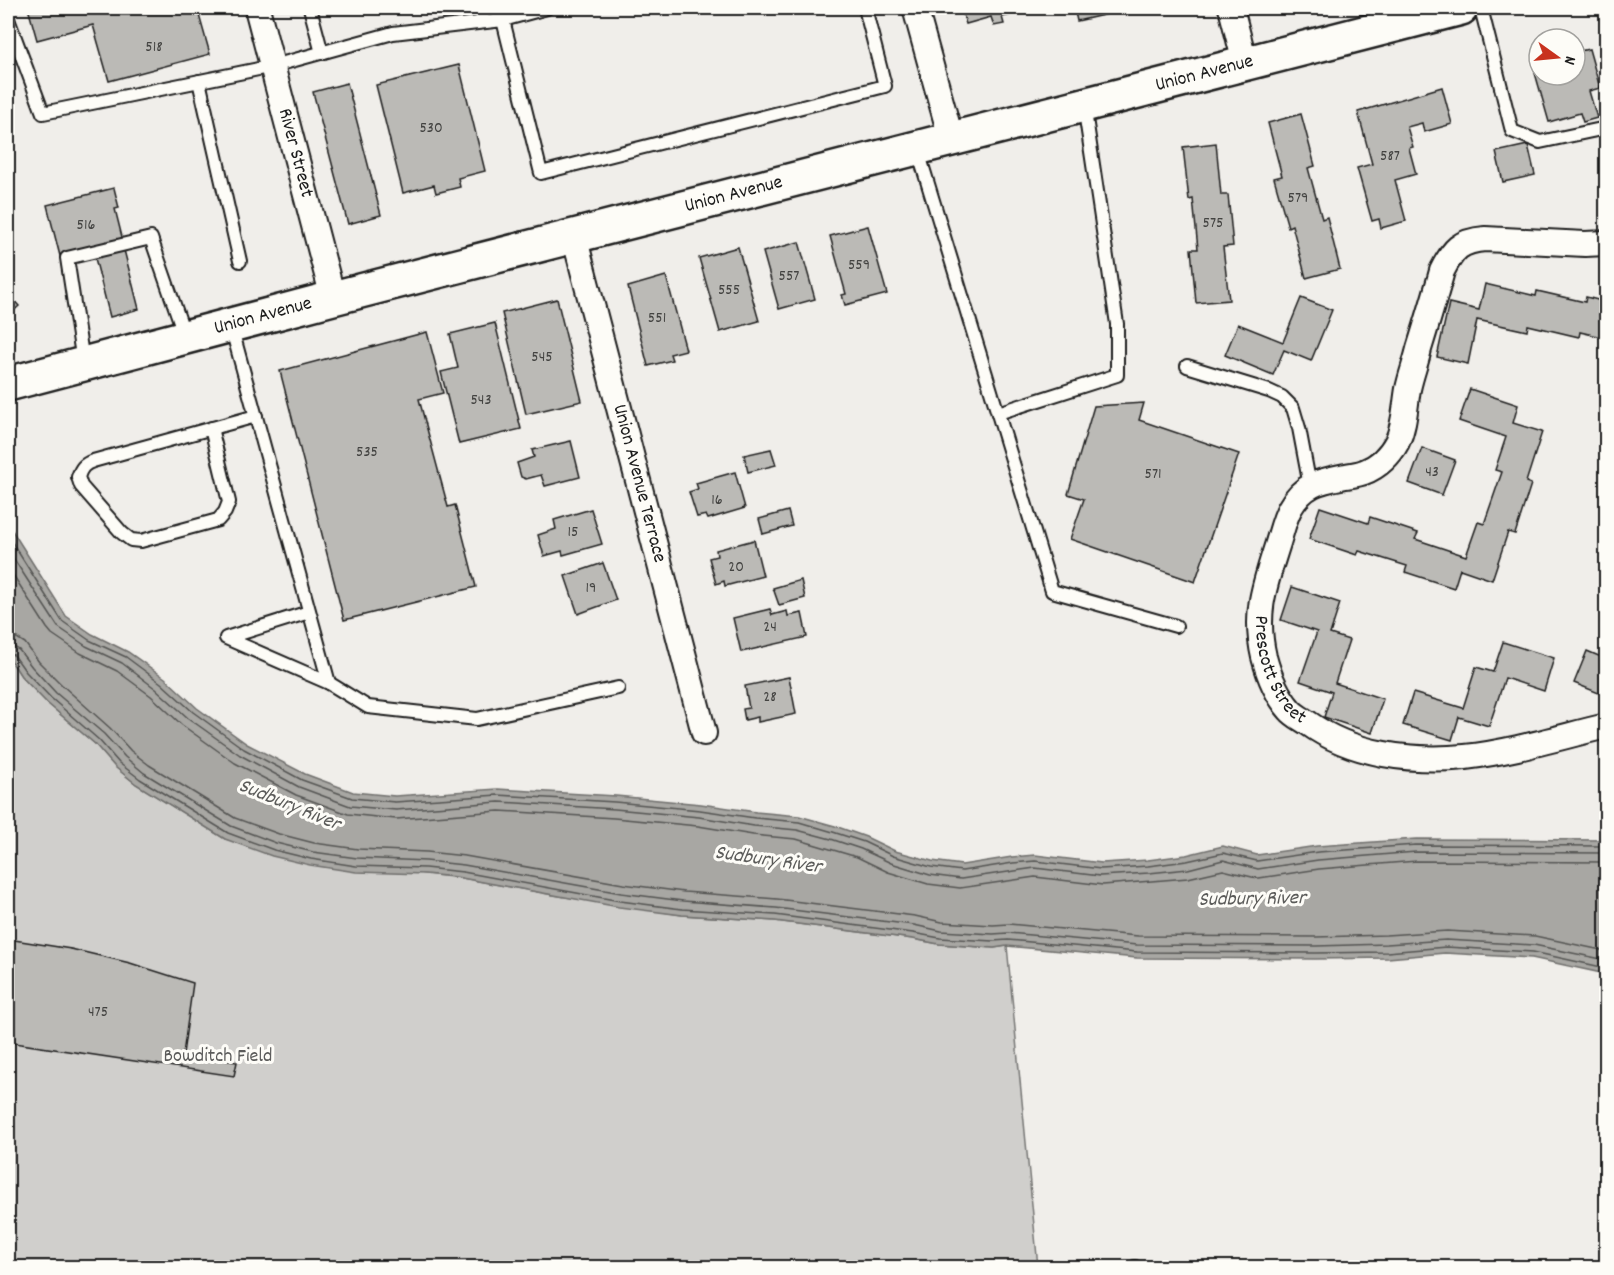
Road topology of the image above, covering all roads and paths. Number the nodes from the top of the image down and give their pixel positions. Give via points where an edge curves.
1 (257, 8) edge
2 (310, 8) edge
3 (480, 8) edge
4 (547, 8) edge
5 (865, 8) edge
6 (915, 8) edge
7 (1231, 8) edge
8 (1461, 8) edge
9 (1481, 8) edge
10 (8, 19) edge
11 (503, 20) junction
12 (484, 22) junction
13 (322, 53) junction
14 (1245, 63) junction
15 (273, 66) junction
16 (199, 81) junction
17 (1084, 104) junction
18 (1606, 128) edge
19 (951, 138) junction
20 (917, 147) junction
21 (574, 236) junction
22 (1606, 243) edge
23 (240, 261) dead end
24 (333, 298) junction
25 (231, 325) junction
26 (185, 337) junction
27 (84, 364) junction
28 (1187, 366) dead end
29 (8, 384) edge
30 (998, 413) junction
31 (256, 416) junction
32 (211, 428) junction
33 (1310, 486) junction
34 (309, 612) junction
35 (1176, 626) dead end
36 (329, 682) junction
37 (618, 688) dead end
38 (1606, 726) edge
39 (704, 733) dead end

1 - 15 street, River Street
2 - 13 lane
3 - 12 lane
4 - 11 lane
5 - 11 lane via 885,86 541,173
6 - 19 street
7 - 14 street
8 - 14 main road, Union Avenue
9 - 18 lane via 1512,131 1540,142
10 - 16 lane via 43,113
11 - 12 lane
12 - 13 lane via 393,33
13 - 15 lane
14 - 17 main road, Union Avenue
15 - 16 lane
15 - 24 street, River Street
16 - 23 lane
17 - 19 main road, Union Avenue
17 - 30 lane via 1117,324 1118,375
19 - 20 main road, Union Avenue
20 - 21 main road, Union Avenue
20 - 30 lane
21 - 24 main road, Union Avenue
21 - 39 street, Union Avenue Terrace
22 - 33 street via 1485,239 1458,246 1442,271 1408,388 1403,423 1389,455 1364,472
24 - 25 main road, Union Avenue
25 - 26 main road, Union Avenue
25 - 31 lane
26 - 27 main road, Union Avenue
26 - 27 lane via 151,238 67,258
27 - 29 main road, Union Avenue
28 - 33 lane via 1282,397 1293,408
30 - 35 lane via 1052,591
31 - 32 lane
31 - 34 lane
32 - 32 lane via 86,463 78,477 81,486 131,540 141,541 218,520 228,502
33 - 38 street, Prescott Street via 1289,509 1260,607 1260,637 1266,664 1275,689 1291,711 1342,742 1407,757 1492,753
34 - 36 lane
34 - 36 lane via 226,638
36 - 37 lane via 368,707 477,719

